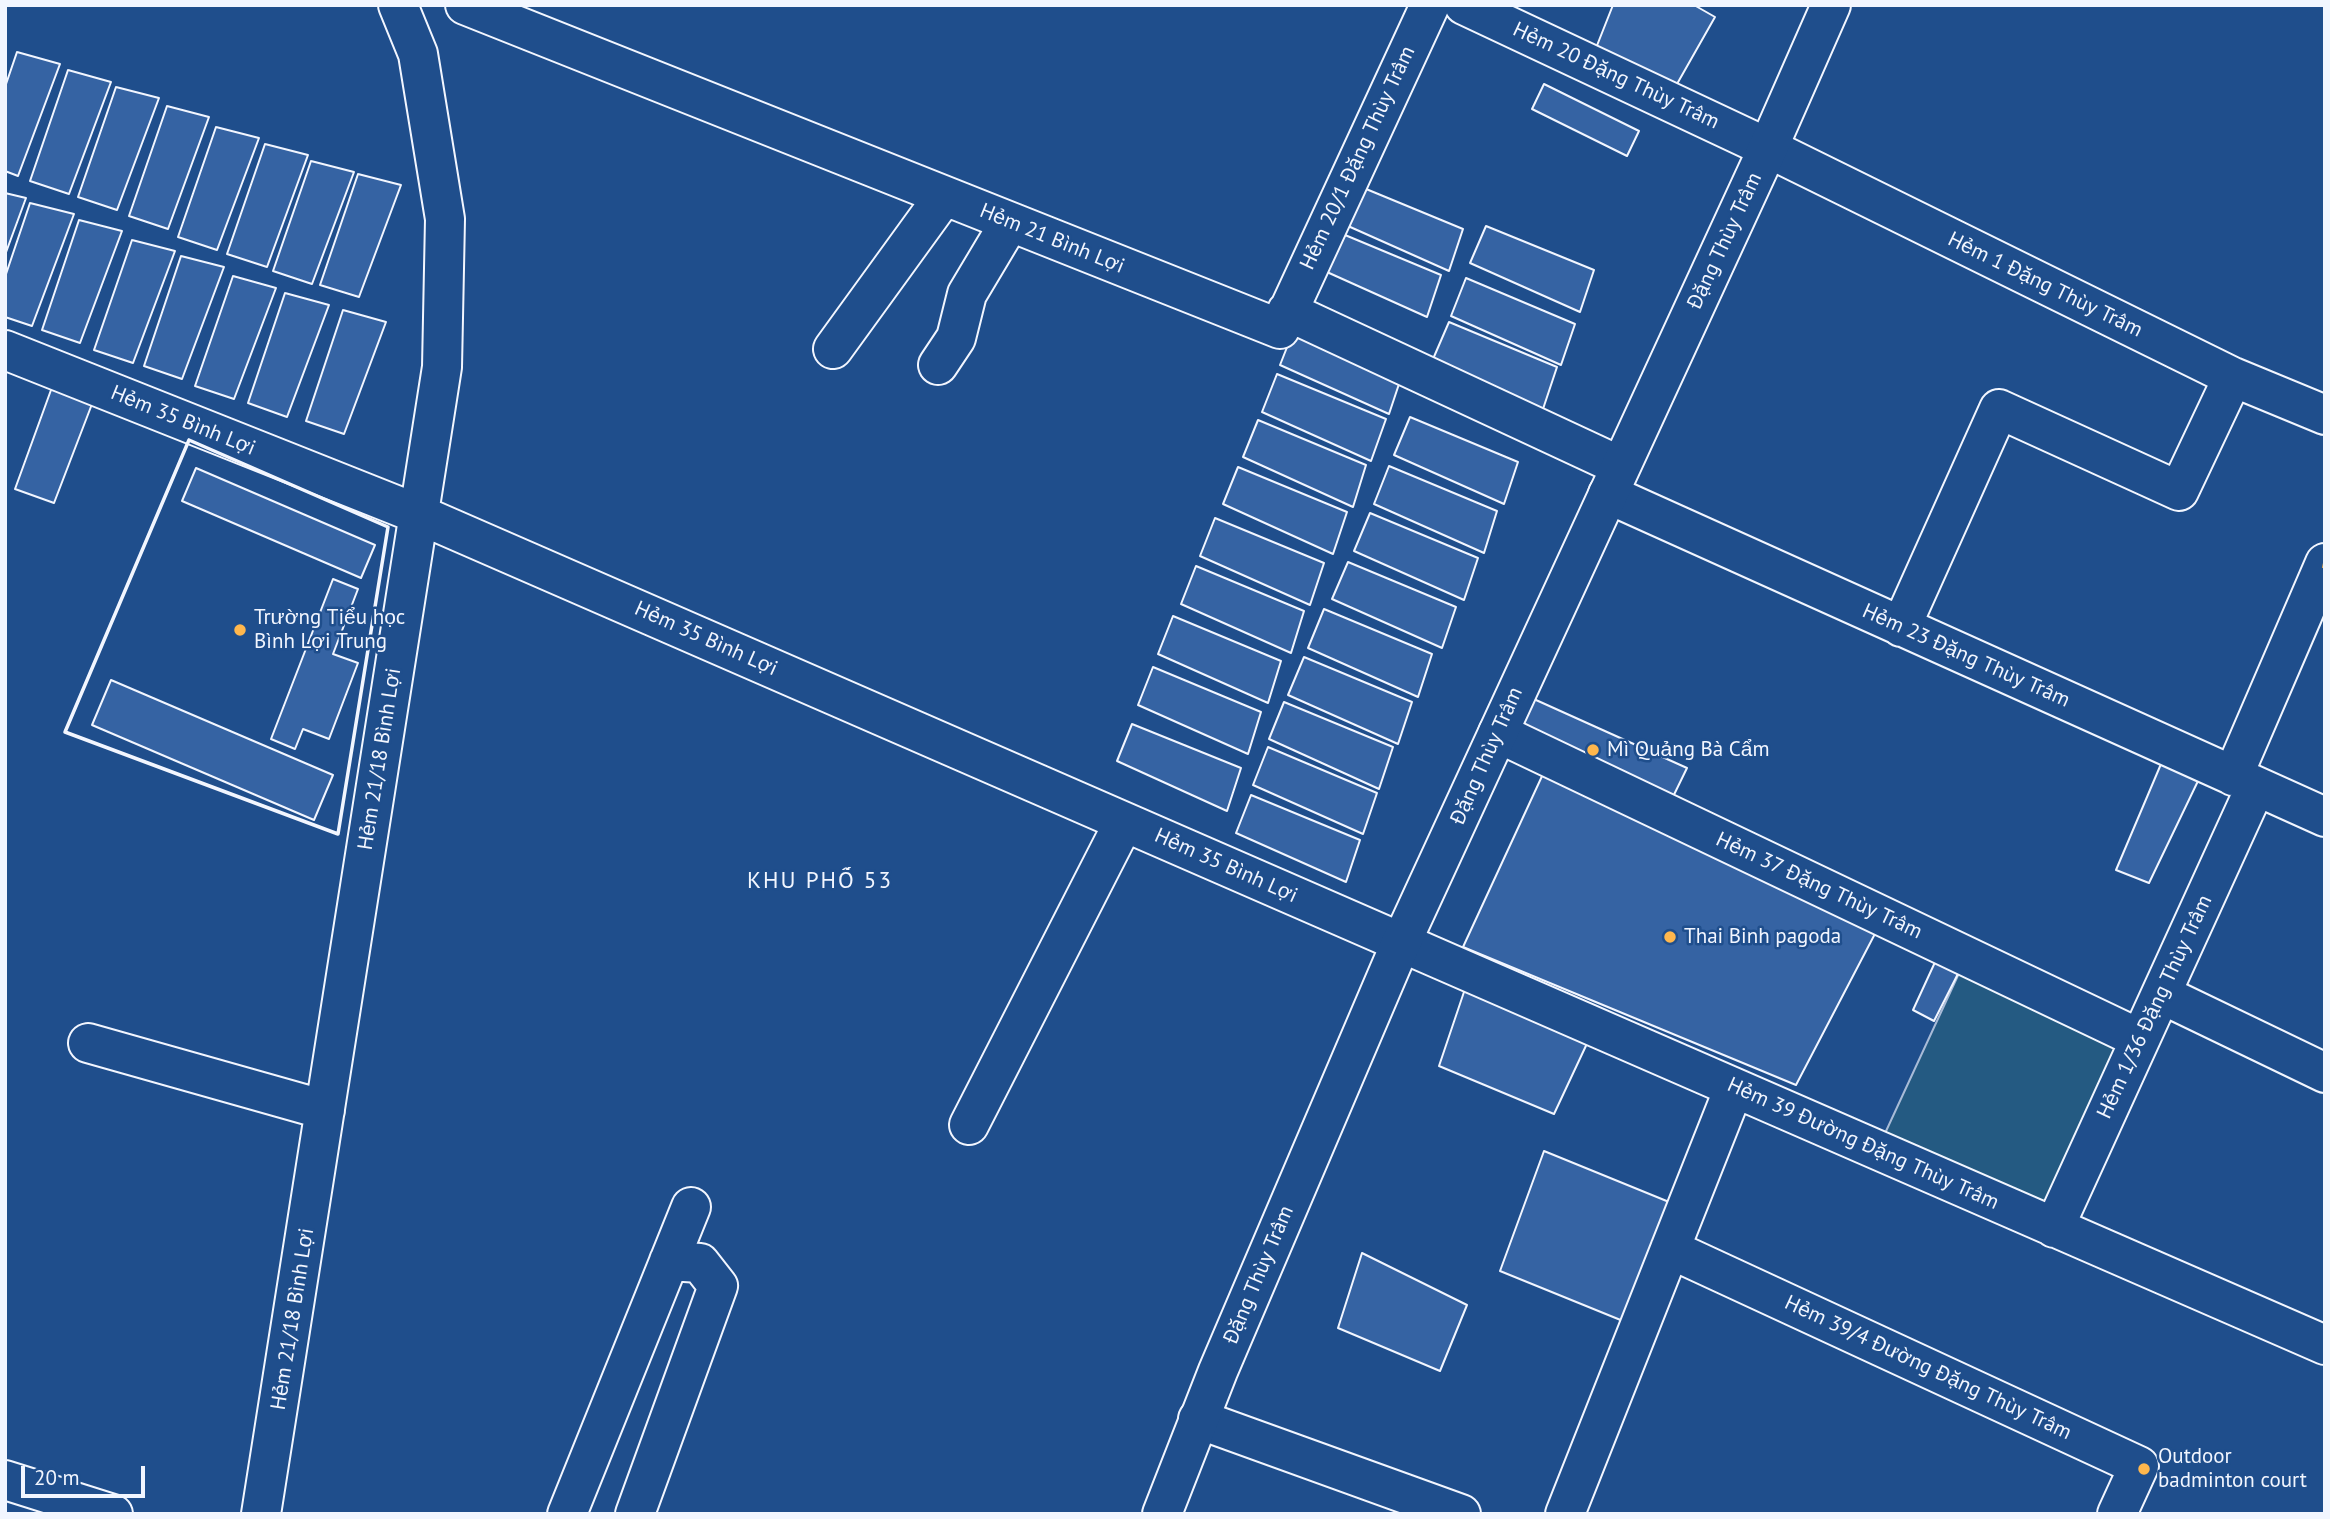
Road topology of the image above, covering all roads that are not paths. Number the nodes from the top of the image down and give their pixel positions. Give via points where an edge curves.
1 (398, 5) edge
2 (465, 5) edge
3 (1430, 5) edge
4 (1831, 5) edge
5 (1478, 8) edge
6 (1768, 148) junction
7 (944, 196) junction
8 (1010, 222) junction
9 (1287, 311) junction
10 (833, 349) dead end
11 (5, 350) edge
12 (938, 365) dead end
13 (2233, 377) junction
14 (2325, 415) edge
15 (1614, 480) junction
16 (418, 514) junction
17 (2325, 563) edge
18 (1902, 626) junction
19 (1498, 733) junction
20 (2244, 781) junction
21 (2325, 817) edge
22 (1124, 822) junction
23 (1401, 943) junction
24 (2161, 994) junction
25 (2140, 1039) junction
26 (88, 1043) dead end
27 (2325, 1073) edge
28 (1734, 1088) junction
29 (326, 1110) junction
30 (969, 1125) dead end
31 (691, 1208) dead end
32 (2054, 1228) junction
33 (1670, 1248) junction
34 (669, 1261) junction
35 (2325, 1345) edge
36 (1198, 1419) junction
37 (5, 1480) edge
38 (113, 1514) edge
39 (261, 1514) edge
40 (567, 1514) edge
41 (635, 1514) edge
42 (1162, 1514) edge
43 (1461, 1514) edge
44 (1565, 1514) edge
45 (2117, 1514) edge

1 - 16 street, Hẻm 21/18 Bình Lợi via 418,54 445,219 442,367
2 - 7 street, Hẻm 21 Bình Lợi
3 - 9 street, Hẻm 20/1 Đặng Thùy Trâm
4 - 6 street, Đặng Thùy Trâm
5 - 6 street, Hẻm 20 Đặng Thùy Trâm
6 - 13 street, Hẻm 1 Đặng Thùy Trâm
6 - 15 street, Đặng Thùy Trâm
7 - 8 street, Hẻm 21 Bình Lợi
7 - 10 street
8 - 9 street, Hẻm 21 Bình Lợi via 1280,329
8 - 12 street via 967,294 956,338
9 - 15 street
11 - 16 street, Hẻm 35 Bình Lợi
13 - 14 street, Hẻm 1 Đặng Thùy Trâm
13 - 18 street via 2179,491 1999,409
15 - 18 street, Hẻm 23 Đặng Thùy Trâm
15 - 19 street, Đặng Thùy Trâm
16 - 22 street, Hẻm 35 Bình Lợi
16 - 29 street, Hẻm 21/18 Bình Lợi
17 - 20 street, Hẻm 1/36 Đặng Thùy Trâm
18 - 20 street, Hẻm 23 Đặng Thùy Trâm
19 - 23 street, Đặng Thùy Trâm
19 - 25 street, Hẻm 37 Đặng Thùy Trâm
20 - 21 street, Hẻm 23 Đặng Thùy Trâm
20 - 24 street, Hẻm 1/36 Đặng Thùy Trâm
22 - 23 street, Hẻm 35 Bình Lợi
22 - 30 street
23 - 28 street, Hẻm 39 Đường Đặng Thùy Trâm
23 - 36 street, Đặng Thùy Trâm
24 - 25 street, Hẻm 1/36 Đặng Thùy Trâm
24 - 27 street
25 - 32 street, Hẻm 1/36 Đặng Thùy Trâm
26 - 29 street
28 - 32 street, Hẻm 39 Đường Đặng Thùy Trâm
28 - 33 street
29 - 39 street, Hẻm 21/18 Bình Lợi
31 - 34 street
32 - 35 street, Hẻm 39 Đường Đặng Thùy Trâm
33 - 44 street
33 - 45 street, Hẻm 39/4 Đường Đặng Thùy Trâm via 2139,1466
34 - 40 street
34 - 41 street via 700,1263 718,1286
36 - 42 street, Đặng Thùy Trâm
36 - 43 street
37 - 38 street

